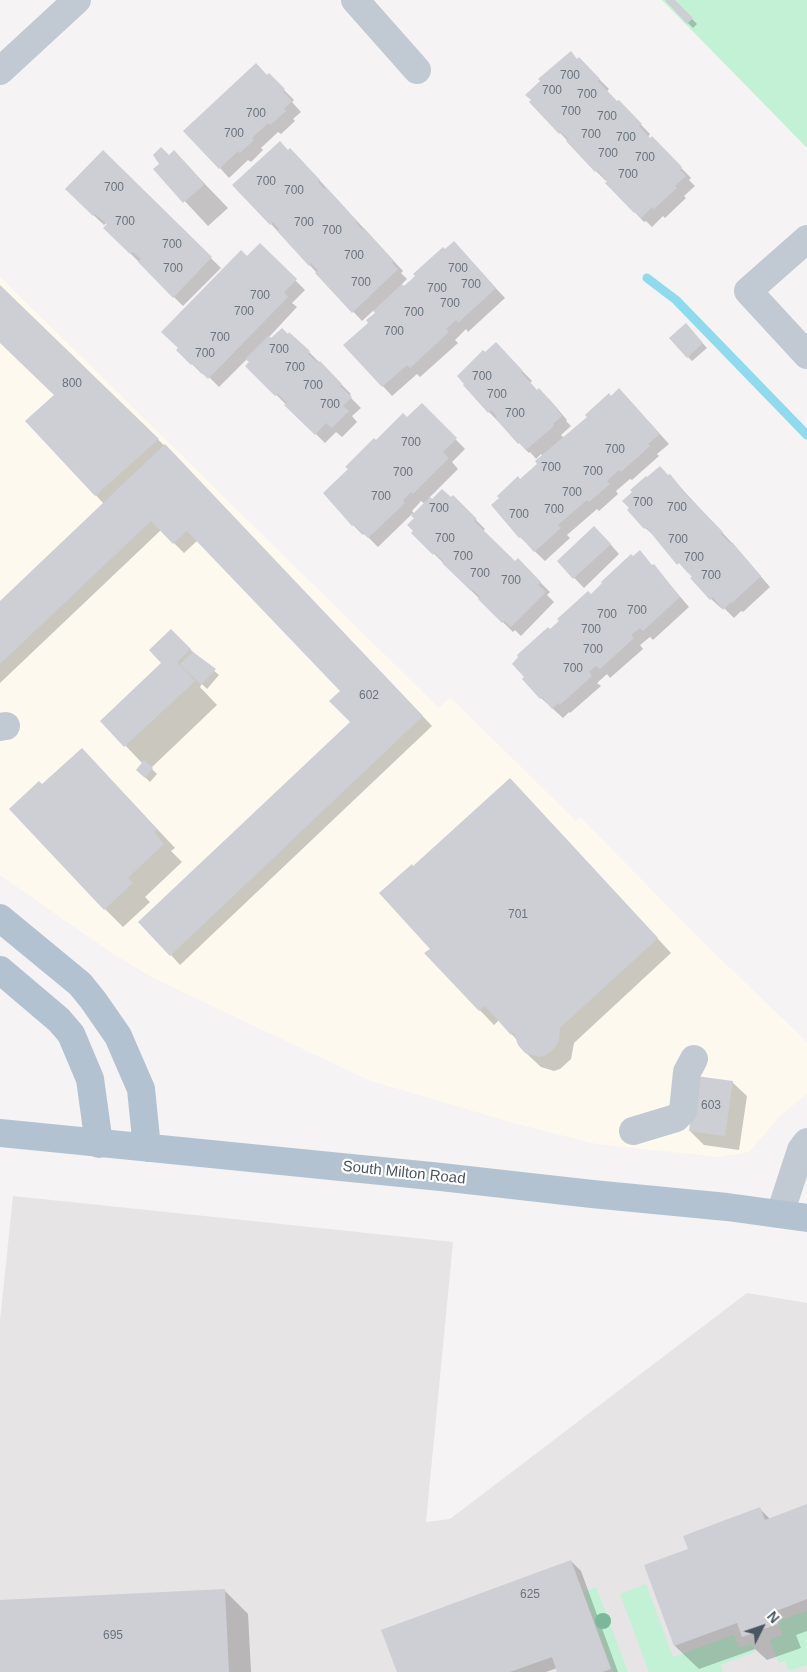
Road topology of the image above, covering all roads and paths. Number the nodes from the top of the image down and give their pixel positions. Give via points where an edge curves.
1 (78, 0) edge
2 (355, 0) edge
3 (417, 70) dead end
4 (0, 72) edge
5 (807, 239) edge
6 (807, 355) edge
7 (0, 918) edge
8 (0, 970) edge
9 (694, 1059) dead end
10 (633, 1131) dead end
11 (0, 1133) edge
12 (807, 1142) edge
13 (99, 1144) junction
14 (147, 1148) junction
15 (780, 1214) junction
16 (807, 1218) edge

1 - 4 street
2 - 3 street
5 - 6 street via 748,291
7 - 14 main road via 80,984 118,1036 141,1089
8 - 13 main road via 71,1034 90,1079
9 - 10 street via 686,1072 683,1111 676,1118
11 - 13 main road, South Milton Road
12 - 15 street via 801,1150
13 - 14 main road, South Milton Road
14 - 15 main road, South Milton Road
15 - 16 main road, South Milton Road

